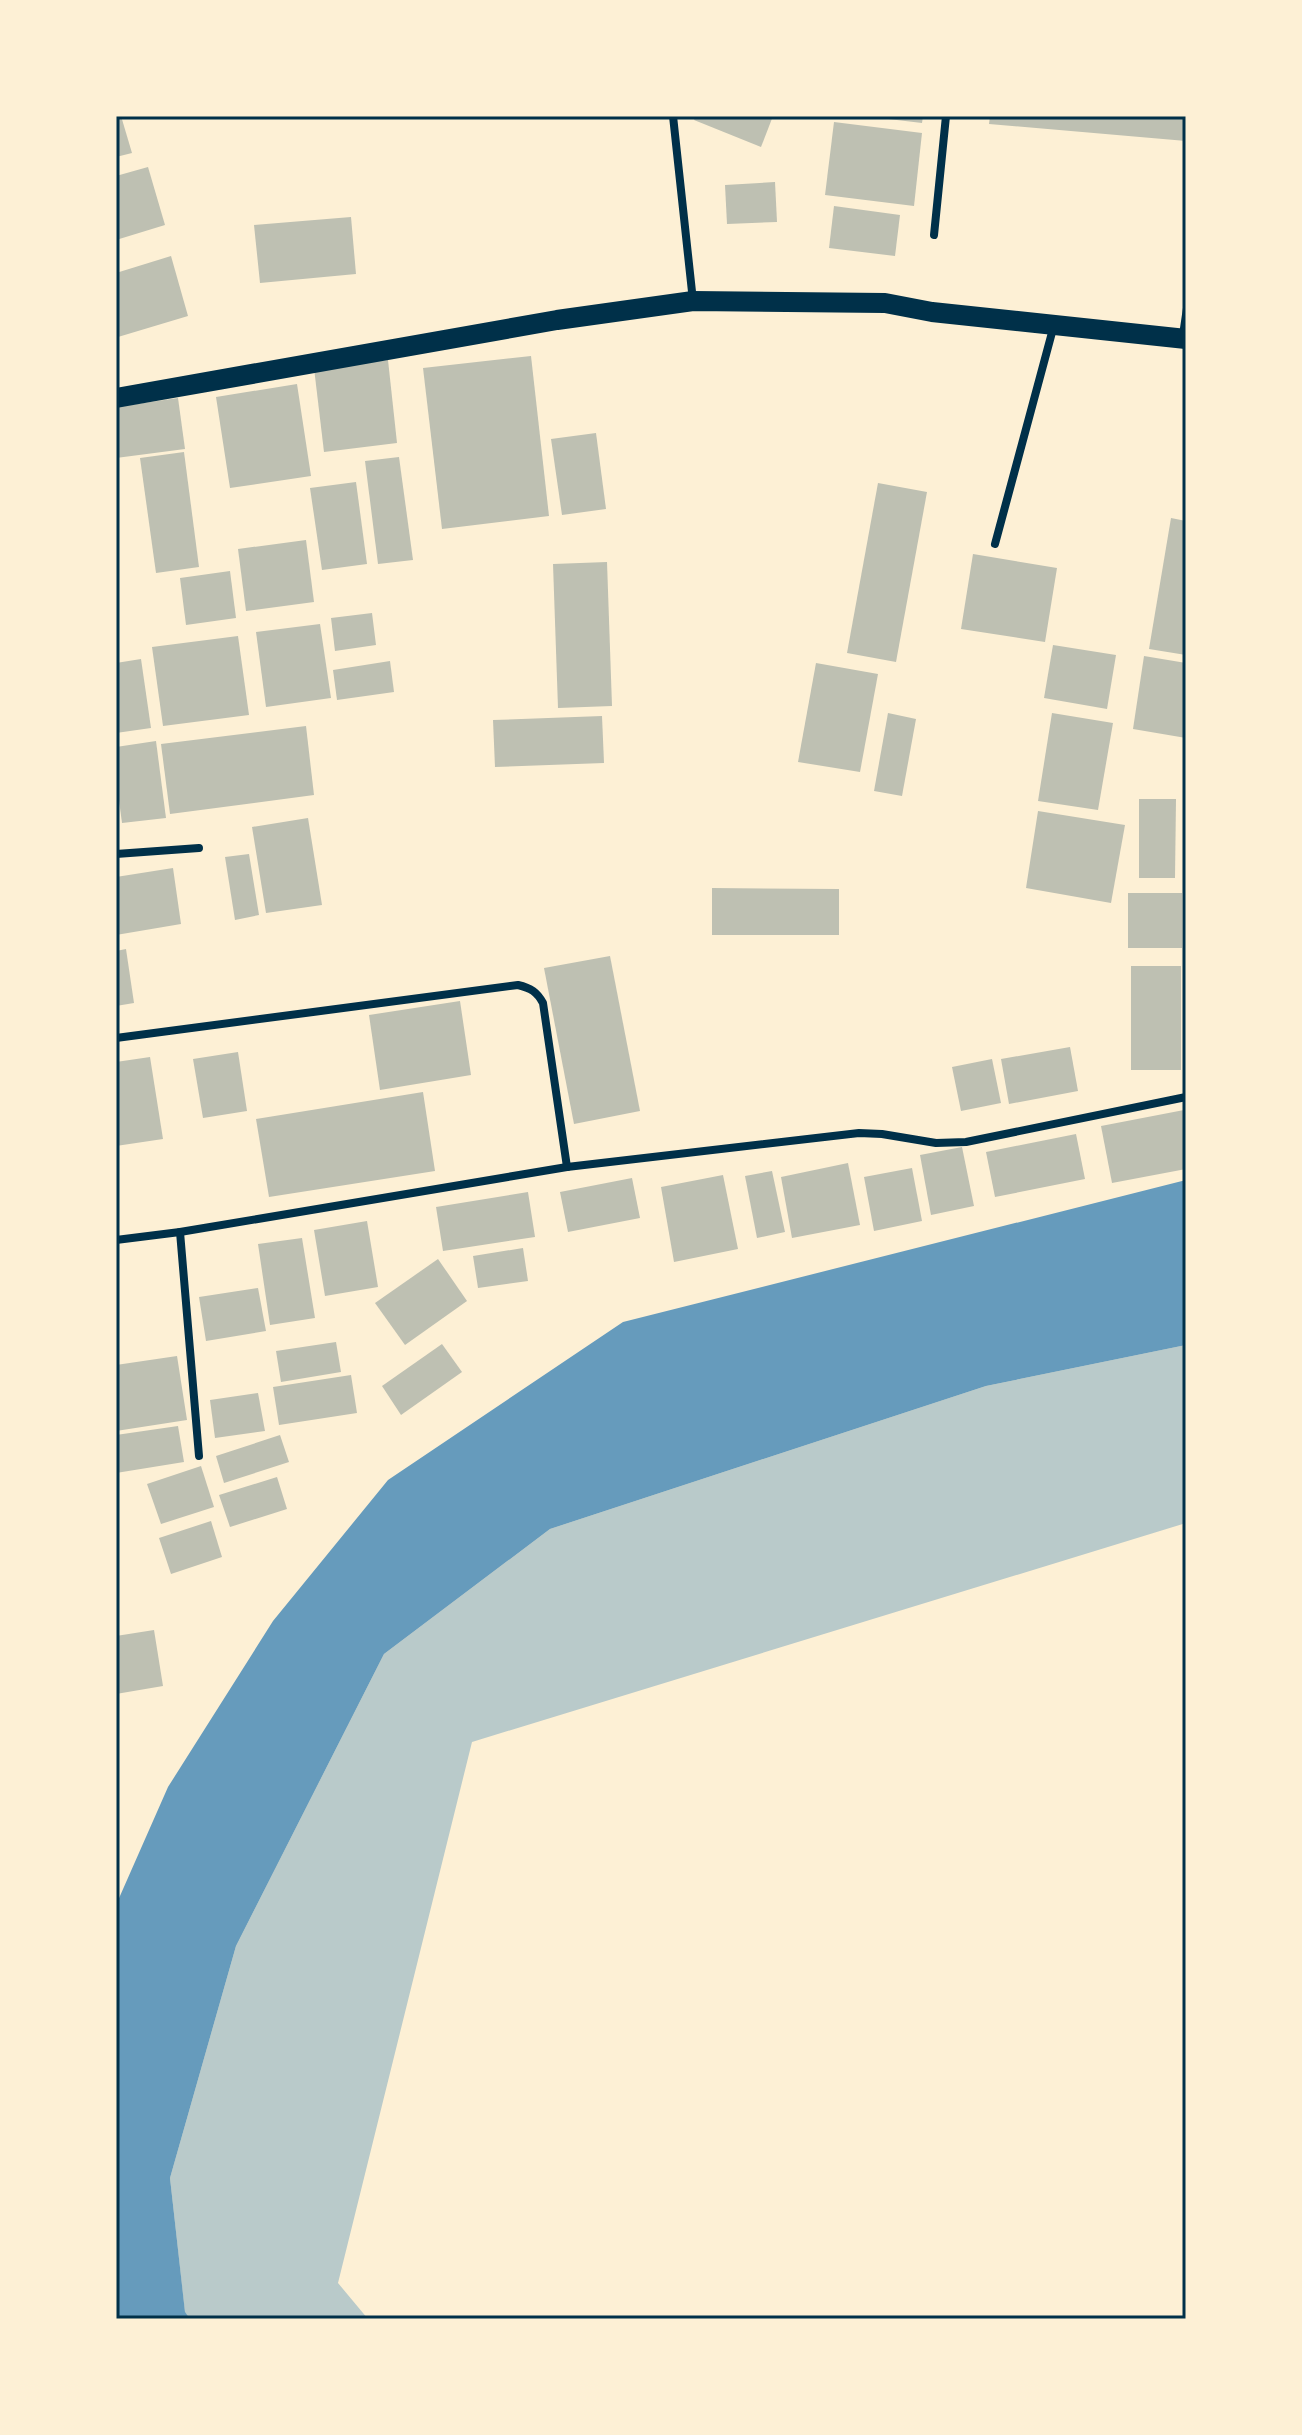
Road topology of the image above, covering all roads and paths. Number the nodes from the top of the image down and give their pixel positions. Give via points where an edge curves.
1 (673, 116) edge
2 (946, 116) edge
3 (934, 235) dead end
4 (693, 301) junction
5 (1186, 308) edge
6 (1054, 323) junction
7 (1184, 339) edge
8 (116, 398) edge
9 (995, 544) dead end
10 (199, 848) dead end
11 (116, 854) edge
12 (116, 1038) edge
13 (1186, 1097) edge
14 (567, 1167) junction
15 (180, 1232) junction
16 (116, 1240) edge
17 (199, 1456) dead end

1 - 4 street
2 - 3 street
4 - 6 main road via 885,303
4 - 8 main road
5 - 7 lane
6 - 7 main road
6 - 9 street
10 - 11 street
12 - 14 street via 530,987 543,1003
13 - 14 street via 966,1142 936,1143 870,1132
14 - 15 street
15 - 16 street
15 - 17 street

